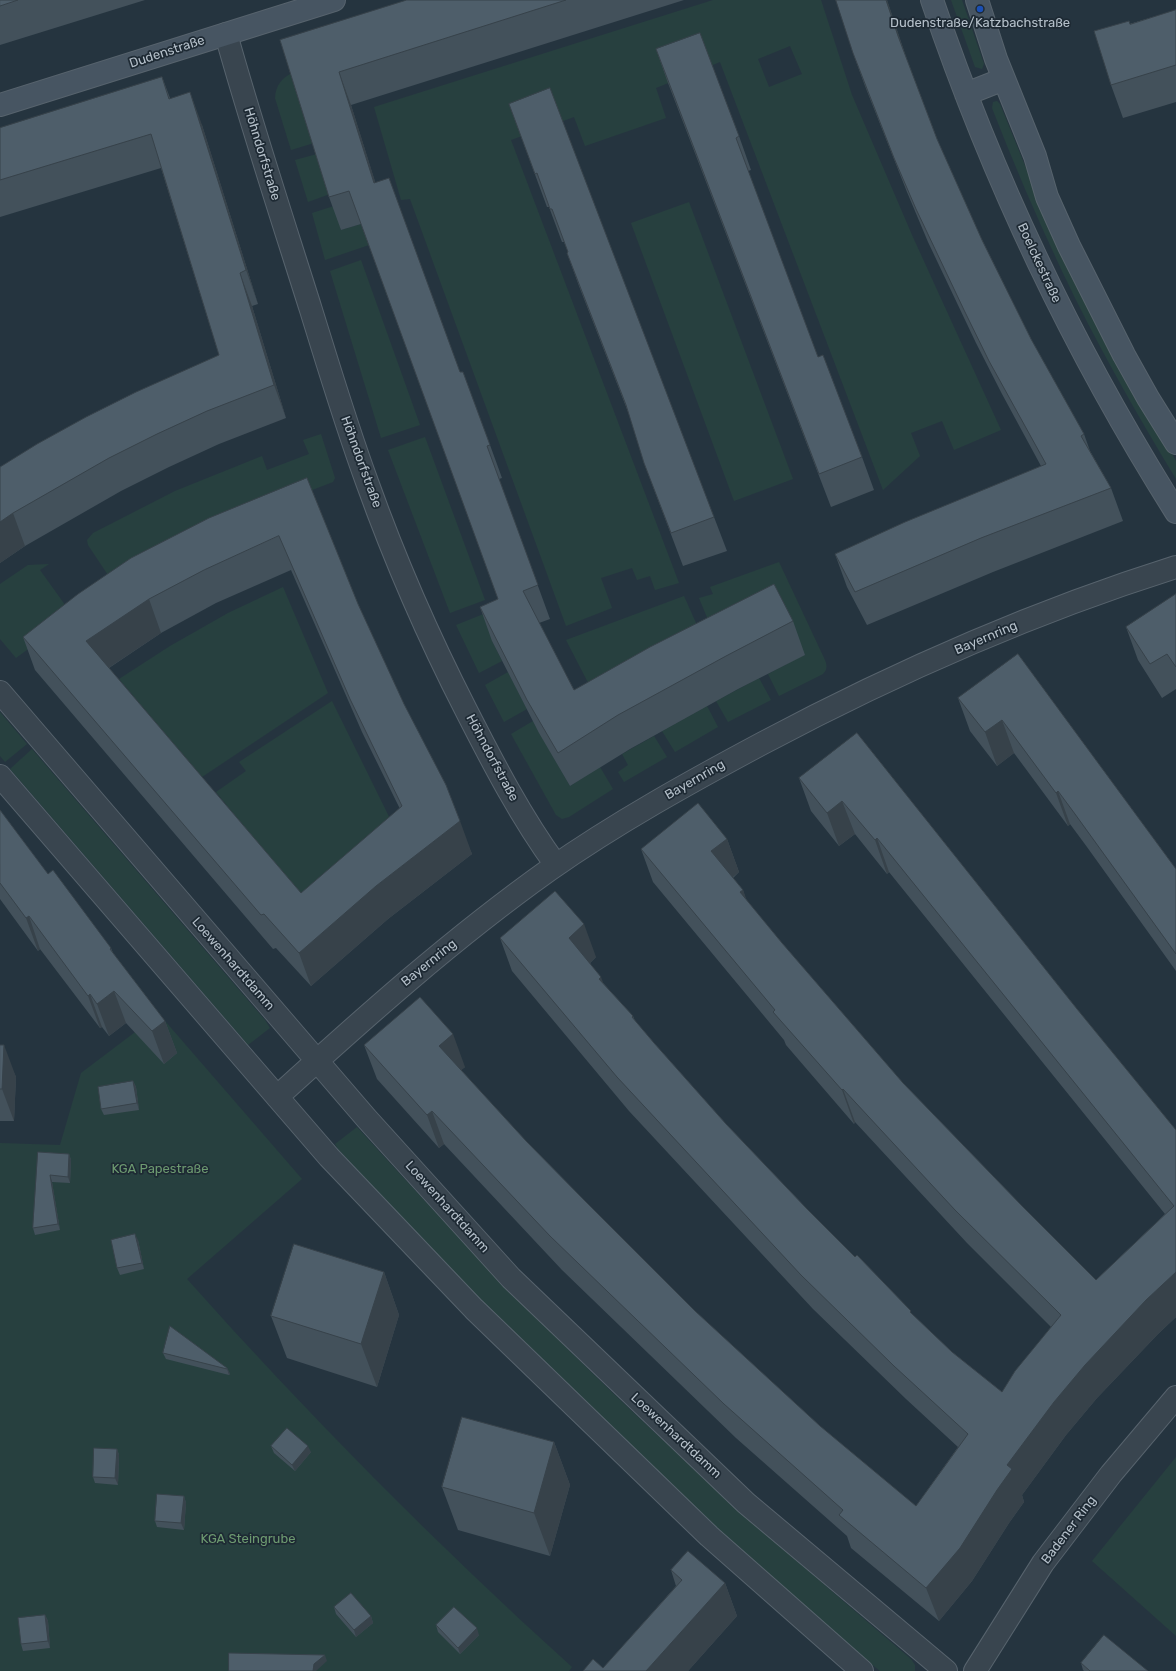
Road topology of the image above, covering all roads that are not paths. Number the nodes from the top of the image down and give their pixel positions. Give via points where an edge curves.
1 (334, 0) edge
2 (932, 0) edge
3 (977, 0) edge
4 (226, 34) junction
5 (1004, 79) junction
6 (966, 94) junction
7 (0, 105) edge
8 (1176, 443) edge
9 (1176, 512) edge
10 (1176, 567) edge
11 (0, 692) edge
12 (0, 776) edge
13 (556, 865) junction
14 (316, 1061) junction
15 (277, 1097) junction
16 (1176, 1397) edge
17 (862, 1671) edge
18 (946, 1671) edge
19 (975, 1671) edge

1 - 4 main road, Dudenstraße
2 - 6 main road, Boelckestraße
3 - 5 main road
4 - 7 main road, Dudenstraße
4 - 13 street, Höhndorfstraße via 345,418 390,543 421,616 483,745 530,828
5 - 6 main road
5 - 8 main road via 1035,156 1047,197 1069,246 1124,355
6 - 9 main road, Boelckestraße via 997,172 1055,299 1125,429
10 - 13 street, Bayernring via 1109,589 1015,625 862,693 689,783
11 - 14 street, Loewenhardtdamm
12 - 15 street
13 - 14 street, Bayernring via 430,962
14 - 15 street, Bayernring
14 - 18 street, Loewenhardtdamm via 511,1278 746,1503
15 - 17 street via 334,1162 474,1309 709,1536
16 - 19 street, Badener Ring via 1116,1468 1044,1563

